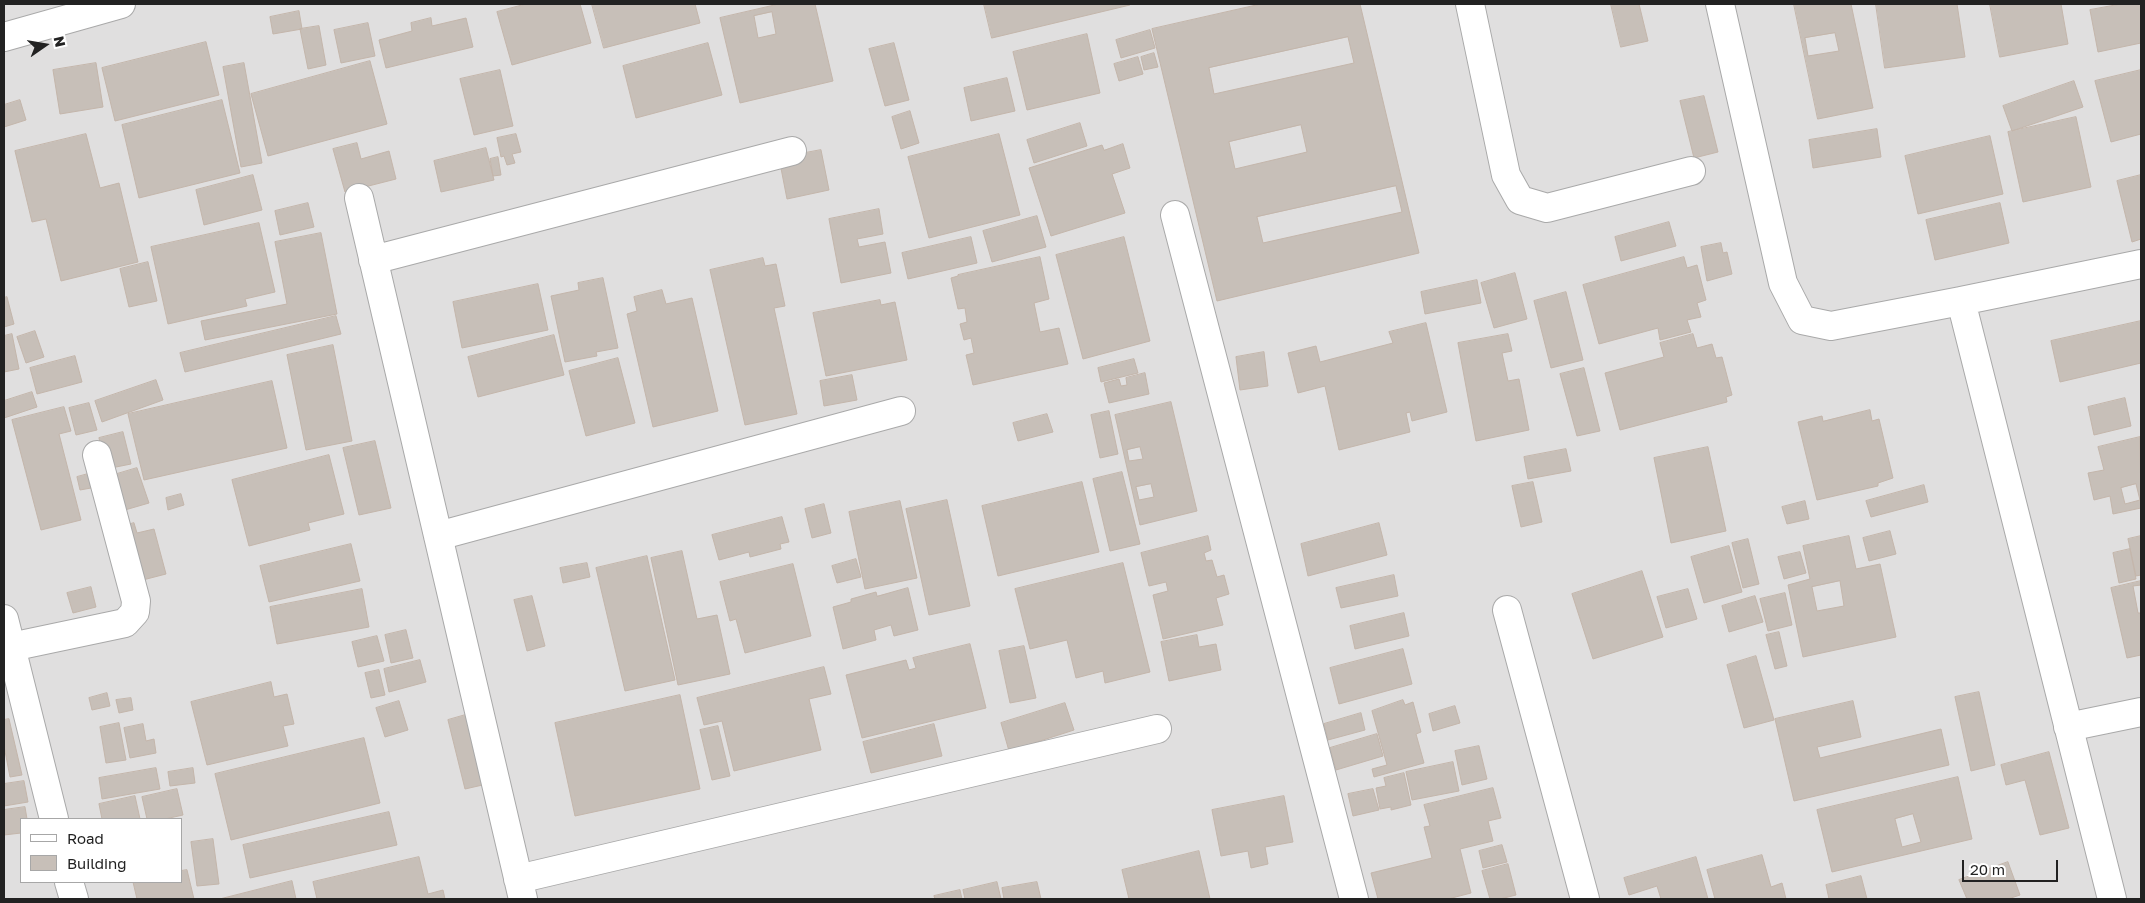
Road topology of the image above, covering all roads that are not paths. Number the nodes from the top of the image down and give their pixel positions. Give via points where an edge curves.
1 (121, 4) edge
2 (1470, 4) edge
3 (1720, 4) edge
4 (4, 37) edge
5 (792, 151) dead end
6 (1691, 171) dead end
7 (359, 198) dead end
8 (1175, 215) dead end
9 (373, 260) junction
10 (2141, 264) edge
11 (1961, 301) junction
12 (901, 411) dead end
13 (97, 455) dead end
14 (438, 536) junction
15 (1507, 610) dead end
16 (4, 619) edge
17 (10, 647) junction
18 (2141, 712) edge
19 (2068, 727) junction
20 (1157, 729) dead end
21 (54, 818) edge
22 (70, 883) edge
23 (521, 889) edge
24 (74, 899) edge
25 (1354, 899) edge
26 (1585, 899) edge
27 (2112, 899) edge

1 - 4 street
2 - 6 street via 1506,175 1520,200 1547,208
3 - 11 street via 1783,283 1802,320 1831,326
5 - 9 street
7 - 9 street
8 - 25 street
9 - 14 street
10 - 11 street
11 - 19 street
12 - 14 street
13 - 17 street via 136,601 135,612 125,623
14 - 23 street
15 - 26 street
16 - 17 street
17 - 21 street
18 - 19 street
19 - 27 street
20 - 23 street
22 - 24 street

